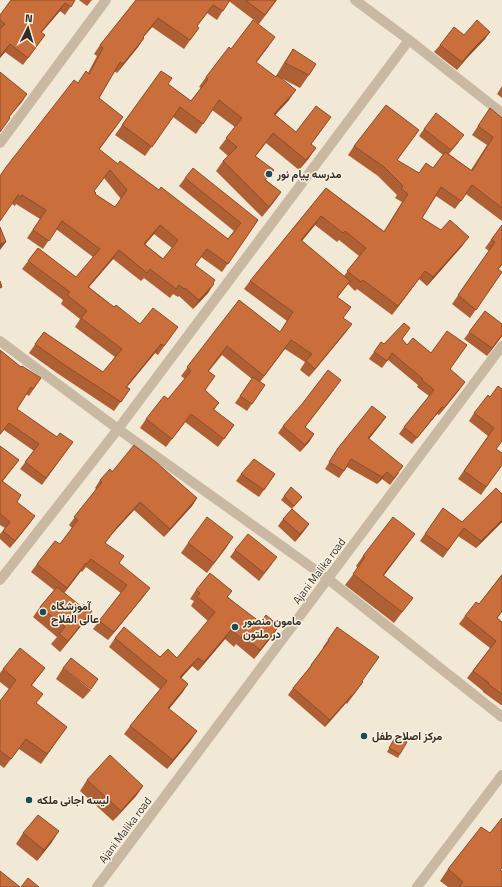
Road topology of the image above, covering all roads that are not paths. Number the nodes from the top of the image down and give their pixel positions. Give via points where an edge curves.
1 (106, 0) edge
2 (355, 0) edge
3 (409, 40) junction
4 (502, 113) edge
5 (0, 143) edge
6 (0, 341) edge
7 (502, 346) edge
8 (118, 429) junction
9 (328, 579) junction
10 (0, 580) edge
11 (502, 717) edge
12 (502, 775) edge
13 (97, 887) edge
14 (417, 887) edge

1 - 5 street
2 - 3 street
3 - 4 street
3 - 8 street
6 - 8 street
7 - 9 street, Ajani Malika road
8 - 9 street
8 - 10 street
9 - 11 street
9 - 13 street, Ajani Malika road
12 - 14 street

